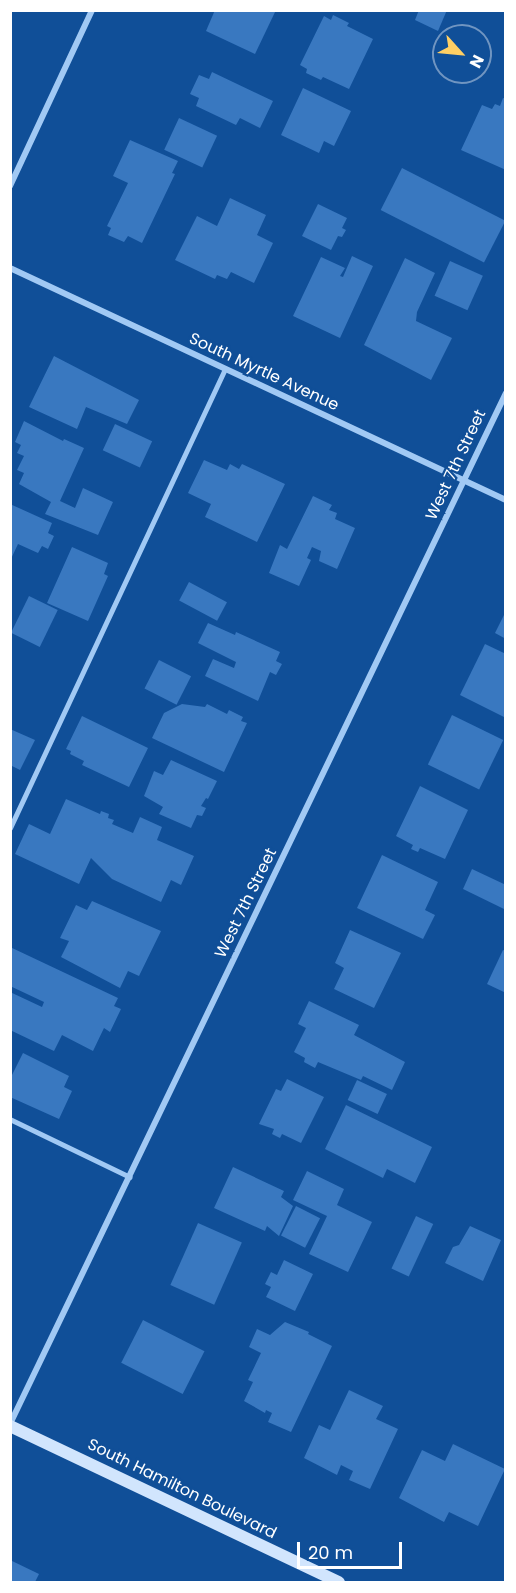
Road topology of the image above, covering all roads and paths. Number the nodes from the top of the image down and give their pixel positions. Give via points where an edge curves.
1 (92, 10) edge
2 (10, 186) edge
3 (10, 268) edge
4 (225, 369) junction
5 (506, 393) edge
6 (464, 480) junction
7 (506, 500) edge
8 (10, 828) edge
9 (10, 1119) edge
10 (130, 1177) junction
11 (10, 1425) edge
12 (339, 1582) edge

1 - 2 street
3 - 4 street, South Myrtle Avenue
4 - 6 street, South Myrtle Avenue
4 - 8 lane
5 - 6 street, West 7th Street
6 - 7 street, South Myrtle Avenue
6 - 10 street, West 7th Street
9 - 10 lane
10 - 11 street, West 7th Street
11 - 12 street, South Hamilton Boulevard

